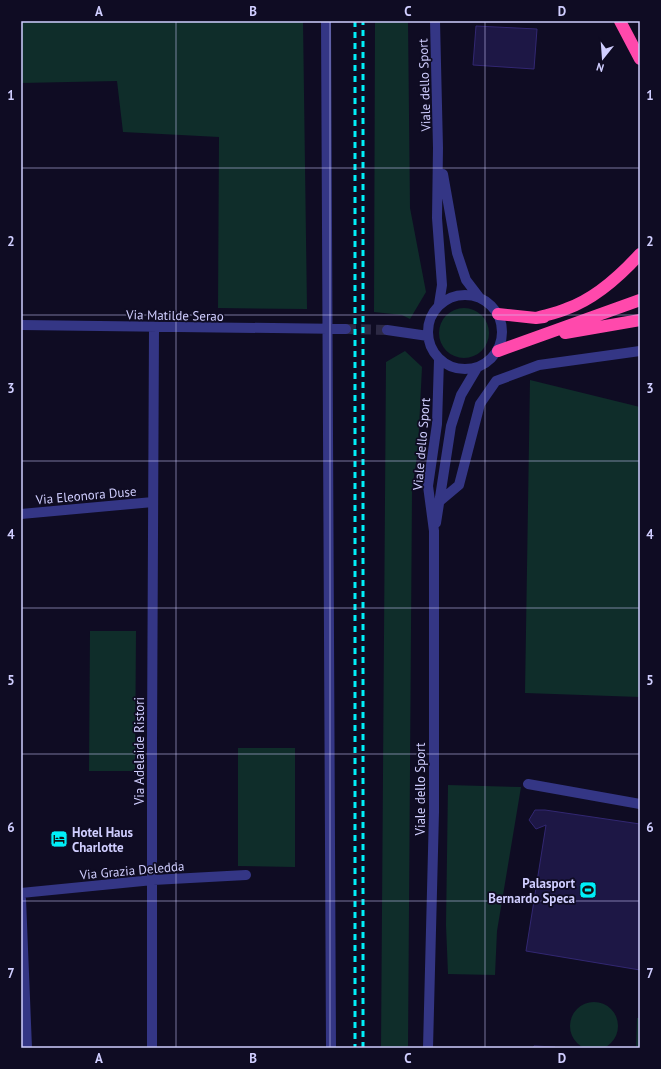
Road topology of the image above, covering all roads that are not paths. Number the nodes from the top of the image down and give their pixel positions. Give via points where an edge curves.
1 (326, 21) edge
2 (435, 21) edge
3 (620, 21) edge
4 (640, 59) edge
5 (438, 148) junction
6 (640, 254) edge
7 (478, 297) junction
8 (640, 300) edge
9 (440, 304) junction
10 (615, 308) junction
11 (498, 314) junction
12 (536, 318) junction
13 (640, 320) edge
14 (21, 325) edge
15 (154, 328) junction
16 (328, 329) junction
17 (346, 329) tunnel mouth
18 (387, 330) tunnel mouth
19 (428, 336) junction
20 (540, 337) junction
21 (498, 351) junction
22 (640, 351) edge
23 (439, 360) junction
24 (477, 368) junction
25 (440, 501) junction
26 (153, 502) junction
27 (21, 514) edge
28 (434, 530) junction
29 (528, 784) dead end
30 (640, 804) edge
31 (246, 875) dead end
32 (153, 880) junction
33 (21, 893) edge
34 (21, 899) edge
35 (27, 1048) edge
36 (152, 1048) edge
37 (331, 1048) edge
38 (428, 1048) edge

1 - 16 street
2 - 5 street, Viale dello Sport
3 - 4 highway
5 - 7 street, Viale dello Sport via 458,253 466,280
5 - 9 street, Viale dello Sport via 437,218 442,285
6 - 12 highway via 622,274 596,293 567,309
7 - 9 street via 459,295
7 - 11 street via 490,304
8 - 10 highway
9 - 19 street via 430,317
10 - 12 highway
10 - 20 highway
11 - 12 highway
11 - 21 street via 503,338
13 - 20 highway
14 - 15 street, Via Matilde Serao
15 - 16 street, Via Matilde Serao
15 - 26 street, Via Adelaide Ristori
16 - 17 street, Via Matilde Serao
16 - 37 street
18 - 19 street
19 - 23 street
20 - 21 highway
21 - 24 street via 491,360
22 - 25 street via 540,365 496,382 480,404 459,485
23 - 24 street via 452,368
23 - 28 street, Viale dello Sport via 437,424 428,486
24 - 25 street, Viale dello Sport via 461,395 451,426
25 - 28 street, Viale dello Sport
26 - 27 street, Via Eleonora Duse
26 - 32 street, Via Adelaide Ristori
28 - 38 street, Viale dello Sport via 434,812
29 - 30 street
31 - 32 street, Via Grazia Deledda
32 - 33 street, Via Grazia Deledda
32 - 36 street, Via Adelaide Ristori
34 - 35 street

